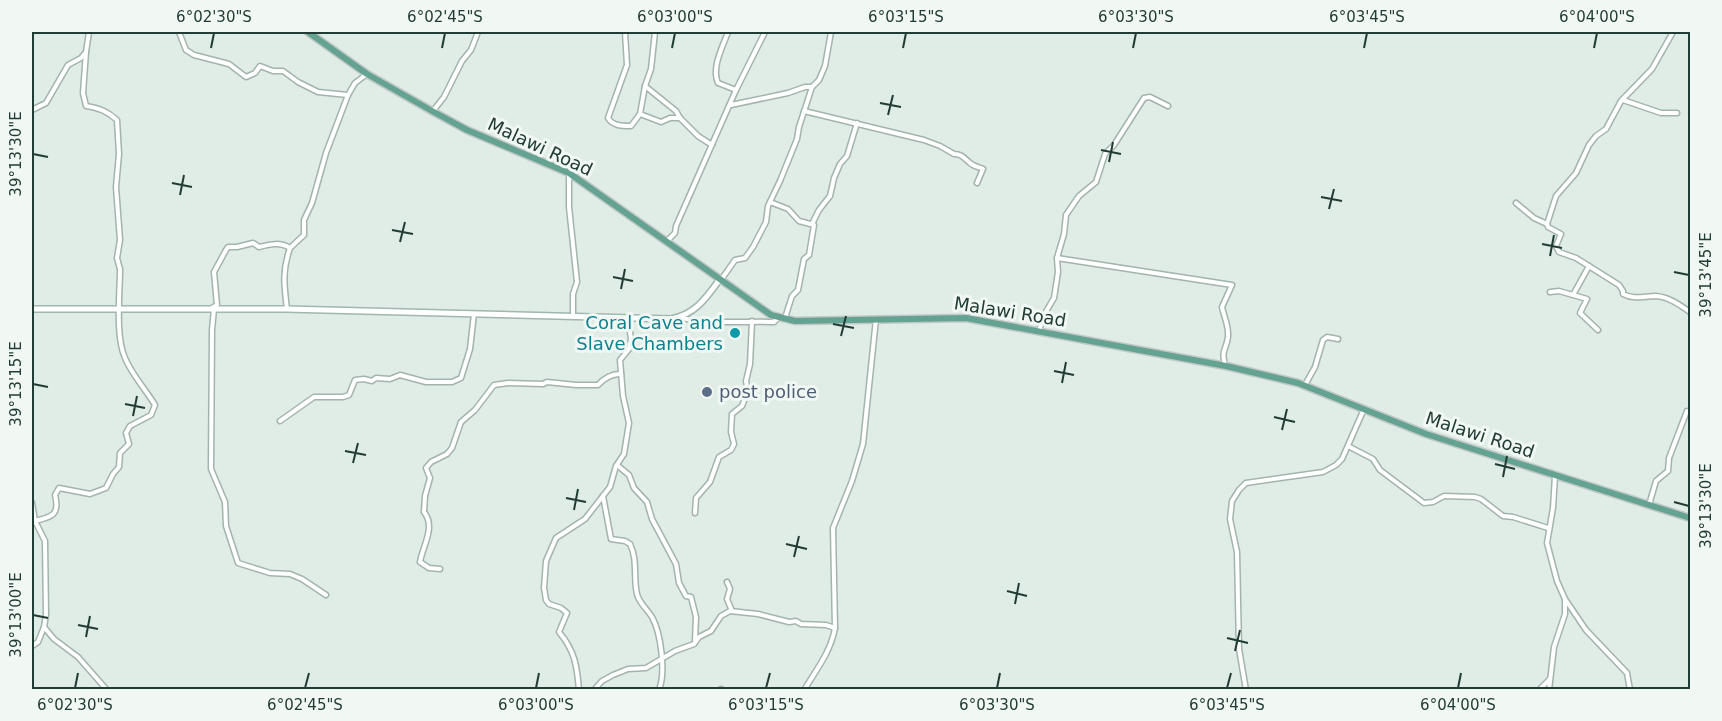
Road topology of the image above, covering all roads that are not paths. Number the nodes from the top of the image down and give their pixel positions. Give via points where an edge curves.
1 (88, 32) edge
2 (179, 32) edge
3 (308, 32) edge
4 (478, 32) edge
5 (625, 32) edge
6 (655, 32) edge
7 (728, 32) edge
8 (765, 32) edge
9 (831, 32) edge
10 (1673, 32) edge
11 (86, 52) junction
12 (367, 74) junction
13 (645, 86) junction
14 (812, 87) junction
15 (736, 90) junction
16 (348, 95) junction
17 (1623, 100) junction
18 (731, 105) junction
19 (1168, 106) dead end
20 (32, 110) edge
21 (432, 111) junction
22 (804, 111) junction
23 (640, 114) junction
24 (1677, 114) dead end
25 (680, 118) junction
26 (857, 123) junction
27 (712, 145) junction
28 (569, 173) junction
29 (977, 183) dead end
30 (770, 202) junction
31 (1516, 203) dead end
32 (812, 224) junction
33 (1547, 224) junction
34 (667, 241) junction
35 (290, 248) junction
36 (1056, 258) junction
37 (1588, 266) junction
38 (720, 279) junction
39 (1550, 292) dead end
40 (1573, 295) junction
41 (32, 303) edge
42 (213, 308) junction
43 (32, 309) edge
44 (120, 309) junction
45 (286, 309) junction
46 (1690, 312) edge
47 (474, 314) junction
48 (573, 315) junction
49 (681, 317) junction
50 (628, 318) junction
51 (778, 318) junction
52 (876, 318) junction
53 (785, 320) junction
54 (752, 321) junction
55 (1598, 330) dead end
56 (1039, 331) junction
57 (1338, 339) dead end
58 (1226, 366) junction
59 (621, 374) junction
60 (1304, 386) junction
61 (1364, 409) junction
62 (1687, 411) dead end
63 (280, 421) dead end
64 (1348, 446) junction
65 (617, 465) junction
66 (1555, 475) junction
67 (603, 496) junction
68 (32, 503) edge
69 (1649, 505) junction
70 (695, 513) dead end
71 (1690, 518) edge
72 (35, 520) junction
73 (1548, 528) junction
74 (440, 569) dead end
75 (727, 582) dead end
76 (326, 596) dead end
77 (1565, 598) junction
78 (732, 612) junction
79 (44, 627) junction
80 (835, 628) junction
81 (695, 641) junction
82 (32, 646) edge
83 (662, 659) junction
84 (1551, 679) junction
85 (107, 690) edge
86 (579, 690) edge
87 (594, 690) edge
88 (659, 690) edge
89 (804, 690) edge
90 (1246, 690) edge
91 (1539, 690) edge
92 (1549, 690) edge
93 (1630, 690) edge

1 - 11 street
2 - 16 street via 186,50 230,64 246,77 260,66 283,71 318,92
3 - 12 main road, Malawi Road
4 - 21 street via 444,97
5 - 23 street via 627,65 608,118 613,123 631,126
6 - 13 street
7 - 15 street via 716,78 718,83
8 - 15 street
9 - 14 street via 825,66
10 - 17 street via 1652,69
11 - 20 street via 68,64 46,103
11 - 44 street via 86,106 99,108 117,120
12 - 16 street
12 - 21 main road, Malawi Road
13 - 23 street
13 - 25 street
14 - 18 street
14 - 22 street
15 - 18 street
16 - 35 street via 304,220 304,235
17 - 24 street via 1661,114
17 - 33 street via 1556,196
18 - 27 street
19 - 36 street via 1147,96 1136,109 1103,159 1096,182 1079,196 1066,215
21 - 28 main road, Malawi Road via 466,130
22 - 26 street
22 - 30 street via 797,139
23 - 25 street via 661,122
25 - 27 street
26 - 29 street via 924,140 966,158 983,169
26 - 32 street via 830,196
27 - 34 street via 675,233
28 - 34 main road, Malawi Road
28 - 48 street via 577,282
30 - 32 street via 788,209 799,221
30 - 38 street via 766,222 753,247 745,258 735,260
31 - 33 street
32 - 53 street via 809,255 804,259 798,290 792,296
33 - 37 street via 1561,234 1556,246 1559,252
34 - 38 main road, Malawi Road
35 - 42 street via 270,244 260,247 253,243 228,247 214,272 217,305
35 - 45 street via 283,278
36 - 56 street via 1054,298
36 - 58 street via 1232,285 1222,308 1228,323 1223,350
37 - 40 street
37 - 46 street via 1619,285 1630,298 1659,297
38 - 49 street via 698,308
38 - 51 main road, Malawi Road
39 - 40 street
40 - 55 street via 1587,299 1580,313
41 - 43 street
42 - 44 street
42 - 45 street
42 - 76 street via 212,469 225,502 227,533 238,563 270,573 290,574
43 - 44 street
44 - 72 street via 120,342 125,358 153,402 151,416 130,426 126,433 129,444 120,453 119,467 106,488 90,494 59,488 54,514
45 - 47 street
47 - 48 street
47 - 63 street via 470,349 460,378 452,382 426,382 400,375 357,380 349,395 314,397
48 - 50 street
49 - 50 street
49 - 54 street
50 - 59 street via 631,339 620,360
51 - 53 main road, Malawi Road
51 - 54 street via 774,322
52 - 53 main road, Malawi Road
52 - 56 main road, Malawi Road via 966,318
52 - 80 street via 863,444 833,528
54 - 70 street via 748,391 742,406 732,414 734,444 719,457 710,482 696,498
56 - 58 main road, Malawi Road
57 - 60 street via 1323,340
58 - 60 main road, Malawi Road
59 - 65 street via 629,423 624,454
59 - 74 street via 603,379 598,385 494,385 461,422 452,448 426,468 429,481 424,512 429,518 429,529 420,562
60 - 61 main road, Malawi Road
61 - 64 street
61 - 66 main road, Malawi Road via 1426,434
62 - 69 street via 1668,471 1656,481
64 - 73 street via 1373,459 1380,470 1424,503 1444,496 1475,497 1503,516
64 - 90 street via 1342,459 1323,472 1246,483 1232,501 1239,649
65 - 67 street
65 - 81 street via 629,475 634,488 647,502 676,564 679,583 686,596 691,597 696,617
66 - 69 main road, Malawi Road
66 - 73 street
67 - 83 street via 611,539 628,542 632,549 637,596 655,623
67 - 86 street via 585,519 556,538 544,568 546,600 567,613 559,632 577,663
68 - 72 street
69 - 71 main road, Malawi Road
72 - 79 street via 45,541
73 - 77 street via 1549,556
75 - 78 street
77 - 84 street
77 - 93 street via 1586,630 1627,673
78 - 80 street
78 - 81 street via 722,616 711,631
79 - 82 street
79 - 85 street
80 - 89 street via 830,649
81 - 83 street
83 - 87 street via 646,668 621,672 602,681
83 - 88 street
84 - 91 street
84 - 92 street

